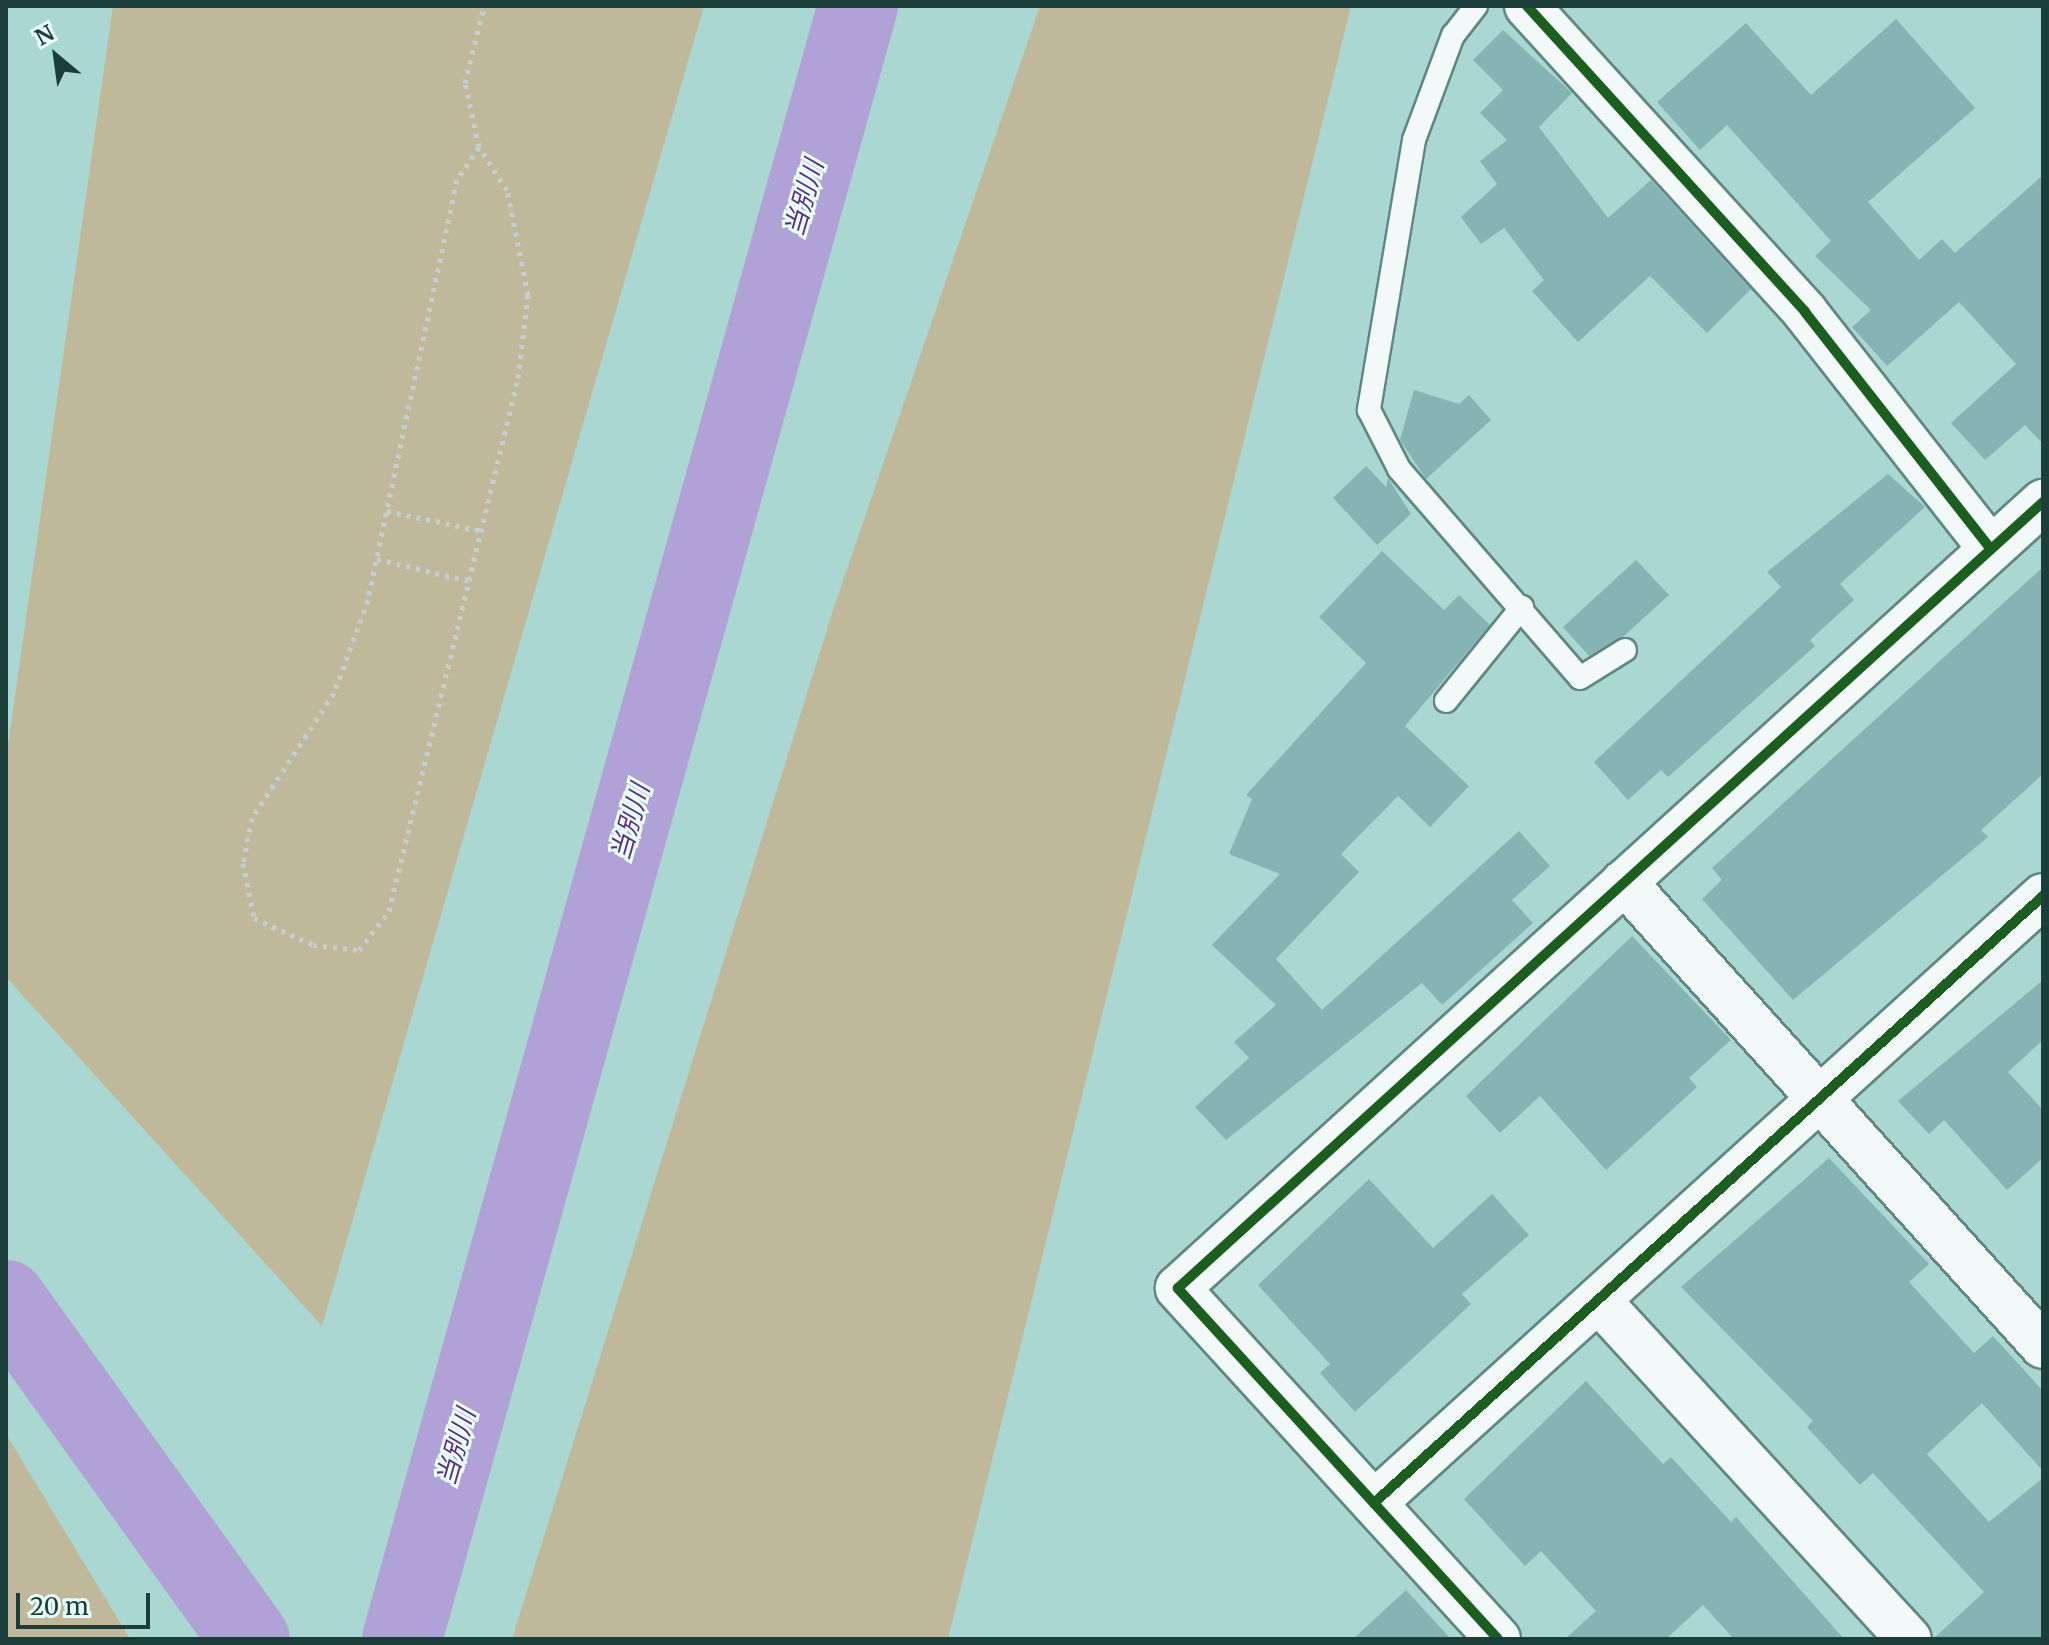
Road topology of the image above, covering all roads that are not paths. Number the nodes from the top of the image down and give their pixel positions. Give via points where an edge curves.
1 (1476, 6) edge
2 (1527, 6) edge
3 (2043, 502) edge
4 (1991, 549) junction
5 (1522, 607) junction
6 (1625, 650) dead end
7 (1446, 701) dead end
8 (1624, 882) junction
9 (2042, 898) edge
10 (1817, 1101) junction
11 (1598, 1300) junction
12 (2043, 1346) edge
13 (1374, 1503) junction
14 (1490, 1636) edge
15 (1909, 1639) edge

1 - 5 lane via 1453,35 1414,140 1369,410 1399,469
2 - 4 street via 1805,312
3 - 4 street
4 - 8 street
5 - 6 lane via 1580,678
5 - 7 lane
8 - 10 street
8 - 13 street via 1178,1288
9 - 10 street
10 - 11 street
10 - 12 street
11 - 13 street
11 - 15 street
13 - 14 street

